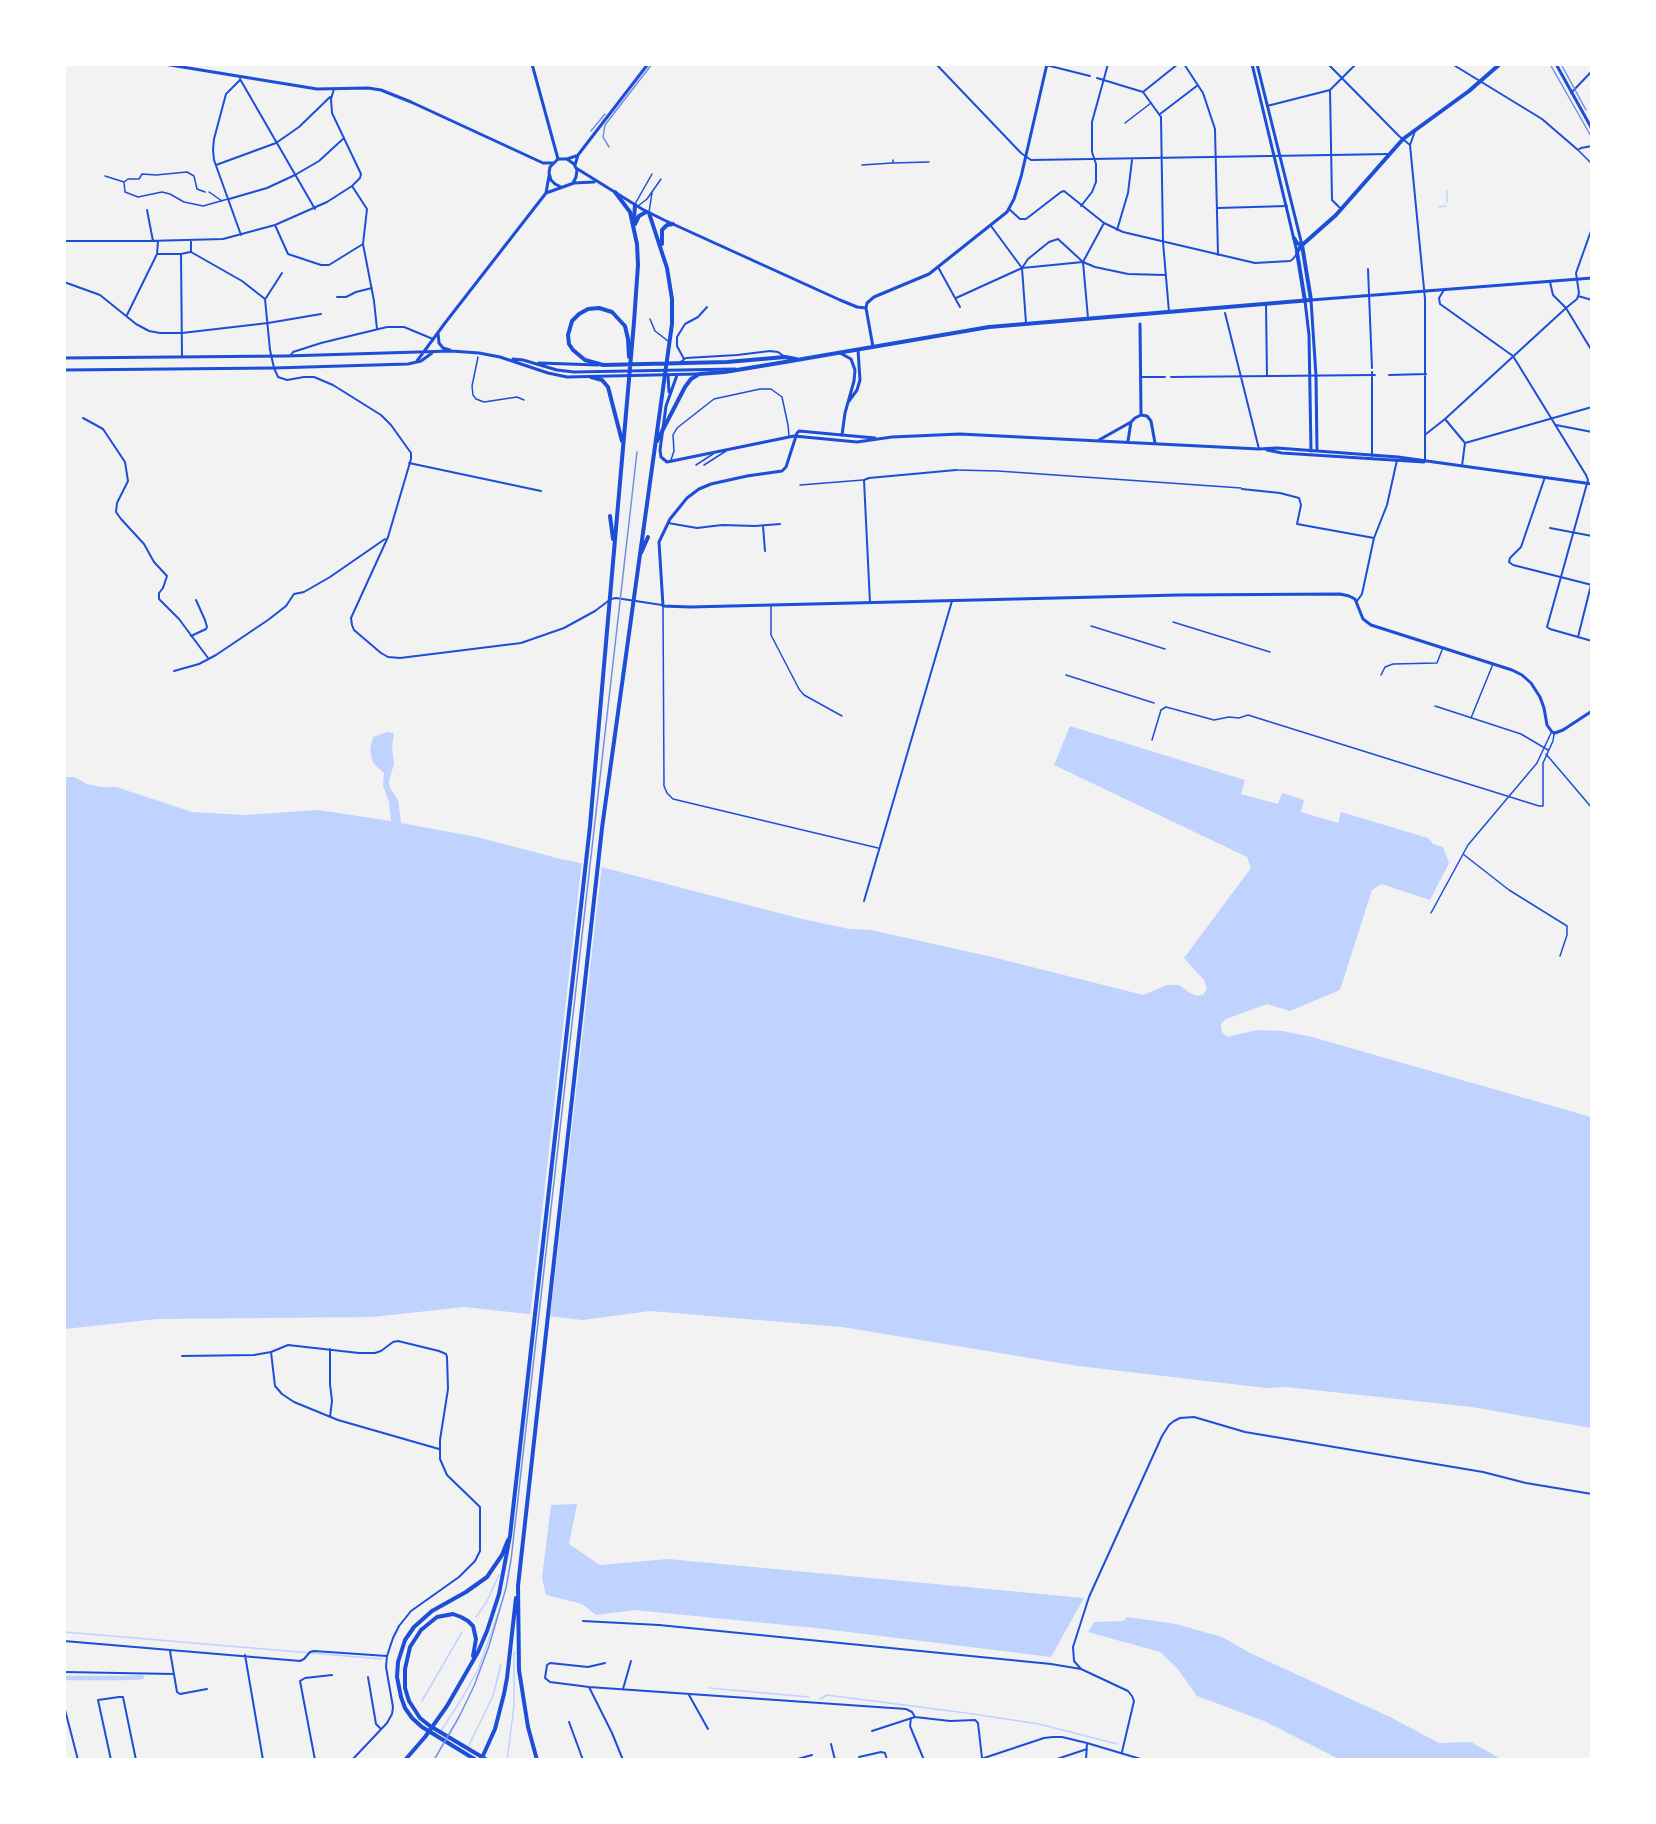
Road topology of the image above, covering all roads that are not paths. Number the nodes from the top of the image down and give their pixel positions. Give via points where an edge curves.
1 (164, 64) edge
2 (532, 64) edge
3 (648, 64) edge
4 (936, 64) edge
5 (1108, 64) edge
6 (1178, 64) edge
7 (1184, 64) edge
8 (1252, 64) edge
9 (1257, 64) edge
10 (1328, 64) edge
11 (1356, 64) edge
12 (1452, 64) edge
13 (1500, 64) edge
14 (1556, 64) edge
15 (1562, 64) edge
16 (1046, 65) edge
17 (1558, 69) junction
18 (1592, 71) edge
19 (1090, 76) dead end
20 (240, 78) junction
21 (1097, 78) dead end
22 (1342, 78) junction
23 (1103, 80) junction
24 (1480, 82) junction
25 (1198, 85) junction
26 (334, 89) junction
27 (1330, 90) junction
28 (1143, 92) junction
29 (1571, 93) junction
30 (331, 96) junction
31 (1151, 102) junction
32 (1267, 106) junction
33 (1160, 114) junction
34 (1125, 123) dead end
35 (1417, 129) junction
36 (1592, 129) edge
37 (344, 138) junction
38 (1403, 139) junction
39 (276, 143) junction
40 (1410, 145) junction
41 (1592, 146) edge
42 (1578, 150) junction
43 (578, 154) junction
44 (1331, 154) junction
45 (1390, 154) junction
46 (1274, 156) junction
47 (1280, 156) junction
48 (1026, 157) junction
49 (1217, 157) junction
50 (558, 159) junction
51 (567, 159) junction
52 (1132, 159) junction
53 (1162, 159) junction
54 (1095, 160) junction
55 (553, 162) junction
56 (929, 162) dead end
57 (543, 163) junction
58 (1592, 164) edge
59 (216, 165) junction
60 (862, 165) dead end
61 (575, 167) junction
62 (652, 174) dead end
63 (549, 175) junction
64 (105, 176) dead end
65 (294, 176) junction
66 (661, 179) dead end
67 (124, 182) junction
68 (596, 182) junction
69 (571, 184) junction
70 (352, 186) junction
71 (561, 187) junction
72 (204, 192) dead end
73 (209, 192) dead end
74 (546, 192) junction
75 (615, 192) junction
76 (652, 192) junction
77 (229, 199) junction
78 (223, 201) junction
79 (636, 206) junction
80 (1081, 206) junction
81 (1287, 206) junction
82 (1218, 208) junction
83 (315, 209) junction
84 (1009, 209) junction
85 (1341, 209) junction
86 (147, 210) dead end
87 (648, 212) junction
88 (1104, 223) junction
89 (275, 225) junction
90 (634, 225) junction
91 (673, 225) junction
92 (991, 226) junction
93 (1592, 228) edge
94 (1117, 230) junction
95 (241, 235) junction
96 (1294, 238) junction
97 (191, 240) junction
98 (64, 241) edge
99 (153, 241) junction
100 (158, 241) junction
101 (1163, 242) junction
102 (363, 244) junction
103 (1302, 244) junction
104 (662, 248) junction
105 (191, 252) junction
106 (1297, 252) junction
107 (157, 254) junction
108 (181, 254) junction
109 (1218, 255) junction
110 (1083, 262) junction
111 (938, 267) junction
112 (1022, 268) junction
113 (1368, 269) dead end
114 (282, 273) dead end
115 (1166, 275) junction
116 (1592, 278) edge
117 (1578, 279) junction
118 (64, 282) edge
119 (1550, 282) junction
120 (372, 288) junction
121 (1444, 290) junction
122 (1424, 291) junction
123 (1370, 296) junction
124 (1578, 296) junction
125 (337, 297) dead end
126 (956, 298) junction
127 (265, 299) junction
128 (1311, 300) junction
129 (1592, 300) edge
130 (1305, 301) junction
131 (1266, 304) junction
132 (707, 307) dead end
133 (960, 307) dead end
134 (866, 308) junction
135 (1566, 308) junction
136 (1169, 312) junction
137 (1225, 313) dead end
138 (321, 314) dead end
139 (126, 316) junction
140 (1088, 318) junction
141 (650, 319) dead end
142 (268, 323) junction
143 (1026, 323) junction
144 (1140, 324) dead end
145 (377, 329) junction
146 (182, 333) junction
147 (438, 333) junction
148 (433, 339) junction
149 (873, 347) junction
150 (678, 350) junction
151 (858, 350) junction
152 (437, 351) junction
153 (451, 351) junction
154 (1592, 351) edge
155 (425, 352) junction
156 (839, 353) junction
157 (479, 355) junction
158 (290, 356) junction
159 (1512, 356) junction
160 (271, 357) junction
161 (786, 357) junction
162 (64, 358) edge
163 (182, 358) junction
164 (684, 358) junction
165 (511, 359) junction
166 (799, 360) junction
167 (416, 362) junction
168 (534, 363) junction
169 (678, 364) junction
170 (603, 365) junction
171 (274, 368) junction
172 (738, 369) junction
173 (64, 370) edge
174 (630, 370) junction
175 (1373, 372) junction
176 (699, 374) junction
177 (1426, 374) junction
178 (668, 375) junction
179 (677, 375) junction
180 (1389, 375) dead end
181 (1267, 376) junction
182 (1310, 376) junction
183 (1316, 376) junction
184 (591, 377) junction
185 (1141, 377) junction
186 (1165, 377) dead end
187 (1171, 377) dead end
188 (1240, 377) junction
189 (669, 396) junction
190 (524, 400) dead end
191 (848, 402) junction
192 (1592, 407) edge
193 (1141, 415) junction
194 (82, 418) dead end
195 (1445, 419) junction
196 (1551, 419) junction
197 (1131, 422) junction
198 (1555, 425) junction
199 (1592, 432) edge
200 (1426, 434) junction
201 (842, 435) junction
202 (789, 437) junction
203 (877, 438) junction
204 (1099, 440) junction
205 (1128, 441) junction
206 (1155, 443) junction
207 (1465, 443) junction
208 (655, 444) junction
209 (623, 446) junction
210 (729, 449) junction
211 (1259, 449) junction
212 (717, 451) junction
213 (1311, 453) junction
214 (1317, 453) junction
215 (1372, 457) junction
216 (1398, 459) junction
217 (1425, 461) junction
218 (671, 462) junction
219 (409, 463) junction
220 (696, 465) dead end
221 (704, 465) dead end
222 (1462, 466) junction
223 (956, 470) joint
224 (1545, 477) junction
225 (864, 480) junction
226 (1587, 483) junction
227 (1592, 484) edge
228 (800, 485) dead end
229 (1242, 489) joint
230 (541, 490) dead end
231 (610, 516) dead end
232 (668, 523) junction
233 (780, 524) dead end
234 (763, 526) junction
235 (1550, 528) dead end
236 (1573, 533) junction
237 (1592, 536) edge
238 (388, 537) junction
239 (648, 537) dead end
240 (1374, 538) junction
241 (615, 546) junction
242 (765, 550) dead end
243 (639, 556) junction
244 (1560, 578) junction
245 (1591, 585) edge
246 (196, 600) dead end
247 (952, 601) junction
248 (1357, 601) junction
249 (870, 603) junction
250 (771, 605) junction
251 (663, 606) junction
252 (1173, 622) dead end
253 (1091, 626) dead end
254 (191, 636) junction
255 (1578, 637) junction
256 (1592, 640) edge
257 (1165, 649) dead end
258 (1443, 649) junction
259 (1270, 652) dead end
260 (208, 658) junction
261 (1493, 664) junction
262 (174, 671) dead end
263 (1066, 675) dead end
264 (1381, 675) dead end
265 (1154, 703) dead end
266 (1435, 706) dead end
267 (1592, 711) edge
268 (842, 716) dead end
269 (1471, 719) junction
270 (1553, 733) junction
271 (1152, 740) dead end
272 (1544, 747) junction
273 (1548, 750) junction
274 (1545, 756) junction
275 (1508, 797) junction
276 (1592, 808) edge
277 (880, 848) junction
278 (1463, 854) junction
279 (864, 901) dead end
280 (1431, 913) dead end
281 (1560, 956) dead end
282 (330, 1349) junction
283 (272, 1352) junction
284 (182, 1356) dead end
285 (330, 1417) junction
286 (439, 1449) junction
287 (1592, 1494) edge
288 (510, 1536) junction
289 (518, 1589) junction
290 (583, 1621) dead end
291 (64, 1641) edge
292 (170, 1650) junction
293 (245, 1655) junction
294 (387, 1656) junction
295 (631, 1661) dead end
296 (605, 1663) dead end
297 (1081, 1669) junction
298 (468, 1671) junction
299 (64, 1672) edge
300 (174, 1674) junction
301 (332, 1675) dead end
302 (368, 1677) dead end
303 (589, 1687) junction
304 (207, 1689) dead end
305 (623, 1689) junction
306 (688, 1694) junction
307 (64, 1706) edge
308 (913, 1718) junction
309 (569, 1722) dead end
310 (381, 1729) junction
311 (708, 1729) dead end
312 (872, 1731) dead end
313 (1087, 1743) junction
314 (831, 1744) dead end
315 (1087, 1749) junction
316 (1122, 1752) junction
317 (812, 1755) dead end
318 (859, 1757) dead end
319 (1133, 1758) edge
320 (981, 1759) edge
321 (78, 1760) edge
322 (111, 1760) edge
323 (136, 1760) edge
324 (263, 1760) edge
325 (315, 1760) edge
326 (352, 1760) edge
327 (405, 1760) edge
328 (478, 1760) edge
329 (487, 1760) edge
330 (537, 1760) edge
331 (583, 1760) edge
332 (623, 1760) edge
333 (794, 1760) edge
334 (835, 1760) edge
335 (887, 1760) edge
336 (924, 1760) edge
337 (1054, 1760) edge
338 (1086, 1760) edge
339 (1144, 1760) edge

1 - 20 main road
2 - 50 main road
3 - 43 main road
4 - 48 street
5 - 23 street
6 - 28 street
7 - 25 street
8 - 46 main road
9 - 32 main road
10 - 22 street
11 - 22 street
12 - 24 street
13 - 24 main road
14 - 17 main road
15 - 17 street
16 - 19 street
16 - 48 main road
17 - 29 main road
18 - 29 street
20 - 26 main road
20 - 39 street
20 - 59 street via 227,92 223,105 213,147
21 - 23 street
22 - 27 street
22 - 38 street
23 - 28 street
23 - 54 street via 1092,122
24 - 35 main road
24 - 42 street via 1542,119
25 - 33 street
25 - 49 street via 1215,124
26 - 30 street
26 - 57 main road via 385,91
27 - 32 street
27 - 44 street
28 - 31 street
29 - 36 main road
30 - 37 street via 331,110
30 - 39 street
31 - 33 street
31 - 34 street
32 - 47 main road
33 - 53 street
35 - 38 main road
35 - 40 street
37 - 65 street via 319,161
37 - 70 street via 361,174
38 - 40 street
38 - 45 main road
39 - 59 street
39 - 65 street
40 - 122 street
41 - 42 street
42 - 58 street
43 - 51 main road
43 - 61 main road
44 - 45 street
44 - 47 street
44 - 85 street via 1332,200
45 - 85 main road
46 - 47 street
46 - 49 street
46 - 81 main road
47 - 103 main road
48 - 54 street via 1037,161
48 - 84 main road
49 - 53 street
49 - 82 street
50 - 51 main road
50 - 55 main road
51 - 61 main road
52 - 53 street
52 - 54 street
52 - 94 street via 1128,193
53 - 101 street
54 - 80 street via 1095,186
55 - 57 main road
55 - 63 main road
56 - 60 street
57 - 63 main road
59 - 77 street
61 - 68 main road
61 - 69 main road via 576,177
62 - 79 street
63 - 71 main road
63 - 74 main road
64 - 67 street
65 - 77 street
65 - 83 street
66 - 76 street
67 - 72 street via 136,180 142,174 184,171 193,175 197,189
67 - 78 street via 125,192 138,197 162,192 194,205
68 - 69 main road
68 - 75 main road
69 - 71 main road
70 - 83 street
70 - 102 street via 367,209
71 - 74 main road
73 - 78 street
74 - 147 main road
75 - 79 main road
75 - 90 main road via 627,206
76 - 79 street
76 - 87 street
77 - 78 street
77 - 95 street
79 - 87 main road
79 - 90 main road
80 - 84 street via 1063,191 1025,219
80 - 88 street
81 - 82 street
81 - 96 main road
82 - 109 street
83 - 89 street
84 - 92 main road
85 - 103 main road
86 - 99 street
87 - 90 main road via 639,216
87 - 91 main road
87 - 104 main road
88 - 94 street
88 - 110 street
89 - 95 street
89 - 102 street via 288,254 321,265 329,265
90 - 174 main road via 638,265
91 - 104 main road via 665,226 661,232
91 - 134 main road
92 - 111 main road
92 - 112 street
93 - 117 street via 1576,273
94 - 101 street
95 - 97 street
96 - 103 main road
96 - 106 main road
97 - 100 street
97 - 105 street
98 - 99 street
99 - 100 street
100 - 107 street
101 - 109 street
101 - 115 street
102 - 120 street
103 - 106 main road
103 - 128 main road
104 - 208 main road via 671,294 671,327
105 - 108 street
105 - 127 street
106 - 109 street via 1290,261 1262,263
106 - 130 main road
107 - 108 street
107 - 139 street
108 - 146 street
110 - 112 street
110 - 112 street via 1062,242 1053,240
110 - 115 street via 1128,274
110 - 140 street
111 - 126 street
111 - 134 main road via 924,277 875,297
112 - 126 street
112 - 143 street
113 - 123 street
114 - 127 street
115 - 136 street
116 - 117 main road
117 - 119 main road
117 - 124 street
118 - 139 street via 100,295
119 - 121 main road
119 - 135 street via 1553,295
120 - 125 street
120 - 145 street
121 - 122 main road
121 - 159 street via 1438,299 1440,304
122 - 123 main road
122 - 177 street
123 - 128 main road
123 - 175 street
124 - 129 street
124 - 135 street
126 - 133 street
127 - 142 street
128 - 130 main road
128 - 183 main road
130 - 131 main road
130 - 182 main road
131 - 136 main road
131 - 181 street
132 - 150 street via 678,334
134 - 149 main road
135 - 154 street
135 - 159 street
136 - 140 main road
137 - 188 street
138 - 142 street
139 - 146 street via 154,333
140 - 143 main road
141 - 150 street via 655,331
142 - 146 street
142 - 160 street
143 - 149 main road
144 - 185 main road
145 - 148 street via 404,327
145 - 158 street via 311,346
146 - 163 street
147 - 148 main road
147 - 153 main road via 439,343
148 - 155 main road
149 - 151 main road
150 - 164 street
151 - 156 main road
151 - 191 main road via 860,380
152 - 153 main road
152 - 155 main road
152 - 167 main road
153 - 157 main road
155 - 158 main road
155 - 167 main road
156 - 166 main road
156 - 191 main road via 849,357 854,366
157 - 165 main road
157 - 190 street via 472,386 476,399
158 - 160 main road
159 - 195 street
159 - 196 street
160 - 163 main road
160 - 171 street
161 - 164 street via 773,351
161 - 166 main road
161 - 169 main road
162 - 163 main road
164 - 169 street
165 - 168 main road
165 - 184 main road via 558,375
166 - 172 main road
167 - 171 main road
168 - 170 main road
168 - 172 main road via 574,372
169 - 170 main road
170 - 174 main road via 585,360 569,344 572,321 584,311 599,308 612,312 622,322 628,339
171 - 173 main road
171 - 219 street via 284,380 323,380 381,415 410,451
172 - 176 main road
174 - 209 main road
175 - 183 street
175 - 215 street
176 - 179 main road
176 - 208 main road via 687,383
177 - 180 street
177 - 200 street
178 - 179 main road
178 - 184 main road
178 - 189 main road
179 - 189 main road
181 - 182 street
181 - 188 street
182 - 183 street
182 - 213 main road
183 - 214 main road
184 - 209 main road via 604,381
185 - 186 street
185 - 193 main road
187 - 188 street
188 - 211 street
189 - 218 main road via 660,450 661,457
191 - 201 main road
192 - 196 street
193 - 197 main road
193 - 206 main road via 1151,421
194 - 254 street via 103,429 125,462 128,480 117,512 166,574 159,599
195 - 200 street
195 - 207 street
196 - 198 street
196 - 207 street
197 - 204 main road
197 - 205 main road
198 - 199 street
198 - 226 street
200 - 217 street
201 - 203 main road
201 - 232 main road via 797,433 785,469 700,488
202 - 203 main road via 857,442
202 - 210 main road
202 - 218 street via 780,395 767,388 739,393 714,399 677,428
203 - 204 main road via 960,434
204 - 205 main road
205 - 206 main road
206 - 211 main road
207 - 222 street
208 - 243 main road
209 - 241 main road
210 - 212 main road
210 - 221 street
211 - 213 main road
212 - 218 main road
212 - 220 street
213 - 214 main road
214 - 215 main road
215 - 216 main road
216 - 217 main road
216 - 240 street
217 - 222 main road
219 - 230 street
219 - 238 street
222 - 224 main road
223 - 225 street
223 - 229 street
224 - 226 main road
224 - 244 street via 1521,547 1509,560 1513,565
225 - 228 street
225 - 249 street
226 - 227 main road
226 - 236 street
229 - 240 street via 1299,498 1296,524
231 - 241 main road
232 - 234 street via 697,528
232 - 251 main road via 658,549
233 - 234 street
234 - 242 street
235 - 236 street
236 - 237 street
236 - 244 street
238 - 251 street via 351,620 356,632 390,657 520,643 564,628 611,599
238 - 260 street via 330,577 294,594 268,620
239 - 243 main road
240 - 248 street via 1365,583
241 - 288 main road via 590,826
243 - 289 main road via 602,828
244 - 245 street
244 - 255 street via 1547,628
245 - 255 street
246 - 254 street via 207,627
247 - 248 main road via 1323,593 1347,595
247 - 249 main road
247 - 277 street
248 - 258 main road via 1363,619 1371,624
249 - 250 main road
250 - 251 main road
250 - 268 street via 771,635 799,689
251 - 277 street via 667,793 673,799
252 - 259 street
253 - 257 street
254 - 260 street
255 - 256 street
258 - 261 main road
258 - 264 street via 1437,663 1393,664 1385,667
260 - 262 street
261 - 269 street
261 - 270 main road via 1518,673 1531,683 1542,700 1547,725
263 - 265 street
266 - 269 street
267 - 270 main road via 1568,728
269 - 272 street via 1521,734
270 - 272 street
270 - 273 street
271 - 275 street via 1161,710 1166,707 1214,720 1250,715
272 - 273 street
272 - 275 street via 1537,764
273 - 274 street
274 - 275 street via 1543,806
274 - 276 street
275 - 278 street
277 - 279 street
278 - 280 street
278 - 281 street via 1509,890 1567,926
282 - 283 street via 288,1345
282 - 285 street
282 - 286 street via 375,1353 398,1341 446,1354 448,1389
283 - 284 street via 229,1357
283 - 285 street via 277,1390
285 - 286 street
286 - 294 street via 444,1472 480,1507 478,1556 459,1577 405,1617
287 - 297 street via 1475,1470 1245,1432 1194,1417 1180,1418 1162,1436 1083,1615 1073,1651 1074,1661
288 - 298 main road via 494,1612
288 - 328 main road via 487,1577 432,1611 414,1627 398,1662 400,1697 412,1718
289 - 328 main road via 504,1694 495,1729
289 - 330 main road via 519,1670
290 - 297 street via 658,1625
291 - 292 street
292 - 293 street
292 - 300 street
293 - 294 street via 301,1660 314,1651
293 - 324 street
294 - 310 street via 393,1712
295 - 305 street
296 - 303 street via 591,1667 554,1662 547,1665 547,1681
297 - 316 street via 1132,1696
298 - 327 main road via 434,1725
298 - 329 main road via 476,1648 472,1626 453,1614 443,1616 427,1625 412,1642 405,1662 405,1688 413,1708 424,1721
299 - 300 street
300 - 304 street via 178,1693
301 - 325 street via 300,1681
302 - 310 street via 376,1724
303 - 305 street
303 - 332 street
305 - 306 street
306 - 308 street via 906,1709
306 - 311 street
307 - 321 street
308 - 312 street
308 - 320 street via 976,1720
308 - 336 street via 910,1726
309 - 331 street
310 - 326 street
313 - 315 street
313 - 316 street
313 - 320 street via 1062,1737 1044,1738
314 - 334 street
315 - 337 street
315 - 338 street
316 - 319 street
317 - 333 street
318 - 335 street via 881,1752
319 - 339 street
322 - 323 street via 98,1703 99,1699 123,1697

